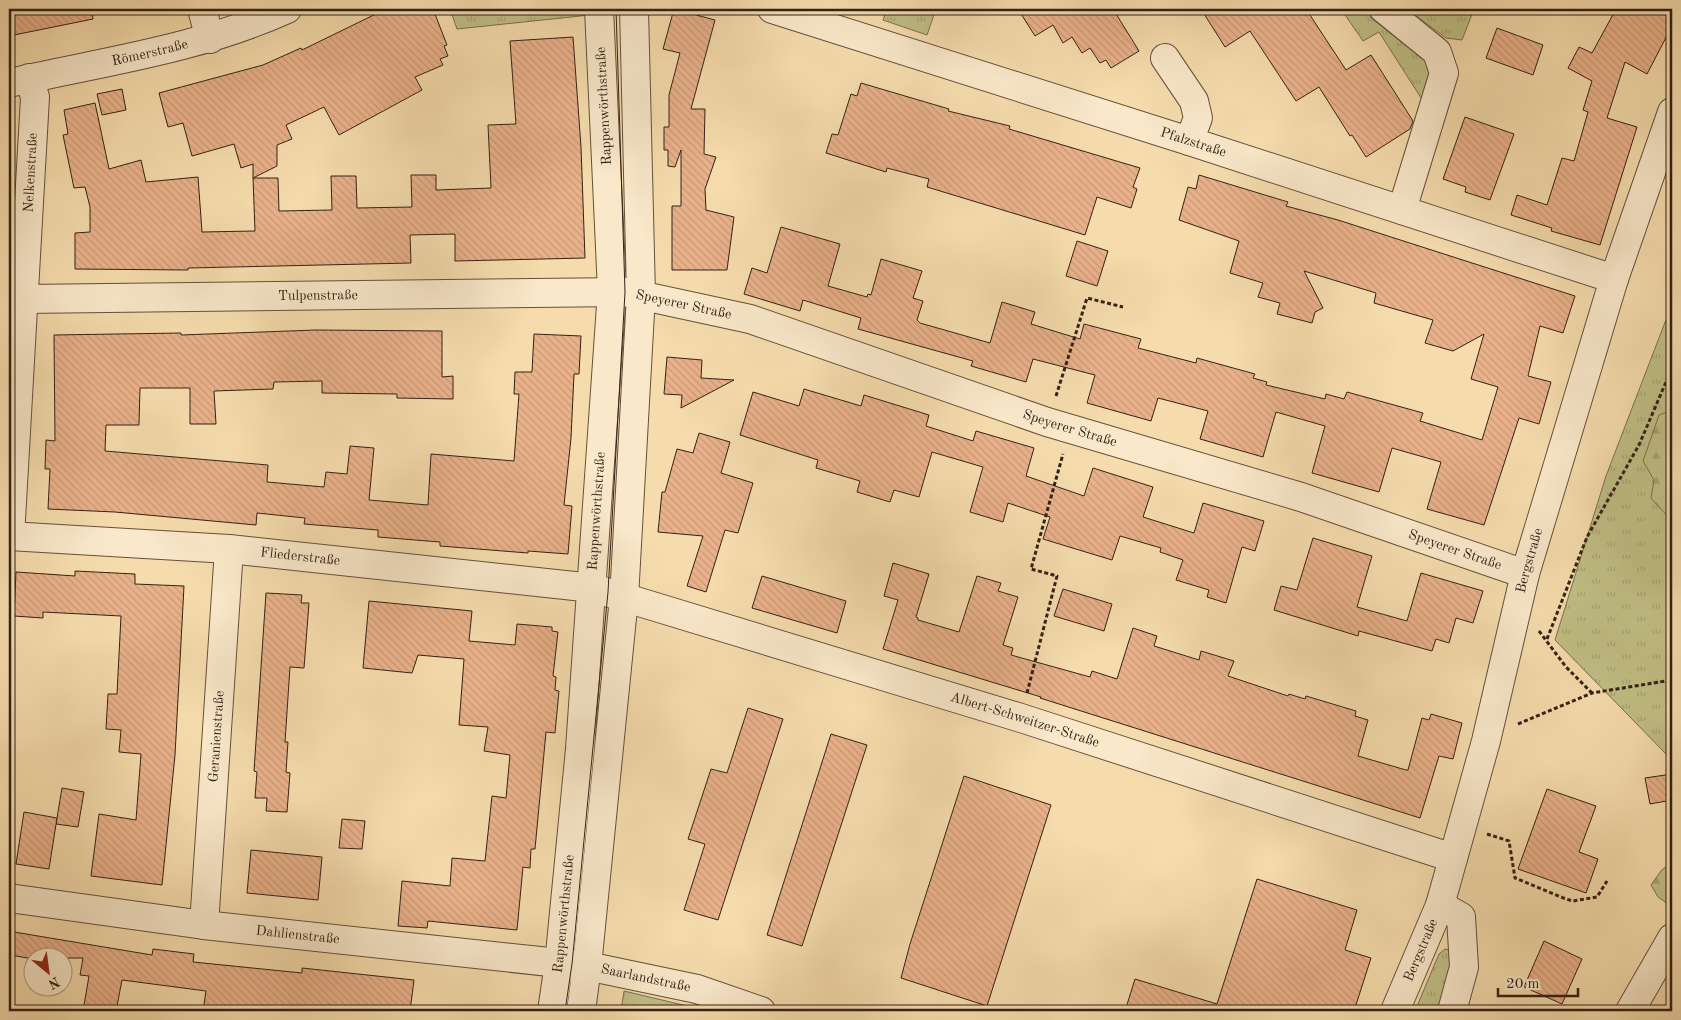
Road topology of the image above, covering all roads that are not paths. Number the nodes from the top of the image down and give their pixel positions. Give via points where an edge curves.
1 (202, 9) edge
2 (287, 9) edge
3 (599, 9) edge
4 (634, 9) edge
5 (772, 9) edge
6 (1384, 9) edge
7 (210, 39) junction
8 (1165, 58) dead end
9 (19, 81) edge
10 (1672, 112) edge
11 (1189, 140) junction
12 (1402, 210) junction
13 (1614, 279) junction
14 (612, 291) junction
15 (641, 295) junction
16 (24, 299) junction
17 (9, 537) edge
18 (229, 549) junction
19 (1525, 574) junction
20 (593, 588) junction
21 (624, 598) junction
22 (1453, 858) junction
23 (9, 898) edge
24 (1440, 905) junction
25 (204, 925) junction
26 (1672, 938) edge
27 (559, 964) junction
28 (587, 966) junction
29 (552, 1011) edge
30 (581, 1011) edge
31 (761, 1011) edge
32 (1395, 1011) edge
33 (1452, 1011) edge
34 (1630, 1011) edge

1 - 7 street
2 - 7 street, Römerstraße
3 - 14 street, Rappenwörthstraße
4 - 15 street, Rappenwörthstraße
5 - 11 street, Pfalzstraße
6 - 12 street via 1437,52 1444,73
7 - 9 street, Römerstraße
8 - 11 street via 1194,101 1198,118
9 - 16 street, Nelkenstraße via 35,97
10 - 13 street, Bergstraße
11 - 12 street, Pfalzstraße
12 - 13 street, Pfalzstraße
13 - 19 street, Bergstraße
14 - 15 street, Speyerer Straße
14 - 16 street, Tulpenstraße
14 - 20 street, Rappenwörthstraße
15 - 19 street, Speyerer Straße via 750,319 1059,426 1301,497
15 - 21 street, Rappenwörthstraße
16 - 17 street, Nelkenstraße
17 - 18 street, Fliederstraße
18 - 20 street, Fliederstraße
18 - 25 street, Geranienstraße
19 - 22 street, Bergstraße via 1486,741
20 - 21 street, Albert-Schweitzer-Straße
20 - 27 street, Rappenwörthstraße
21 - 22 street, Albert-Schweitzer-Straße via 1021,718
21 - 28 street, Rappenwörthstraße
22 - 24 street, Bergstraße
23 - 25 street, Dahlienstraße
24 - 32 street, Bergstraße
24 - 33 street via 1461,917 1464,968
25 - 27 street, Dahlienstraße
26 - 34 street
27 - 28 street, Dahlienstraße
27 - 29 street, Rappenwörthstraße
28 - 30 street, Rappenwörthstraße
28 - 31 street, Saarlandstraße via 697,989

